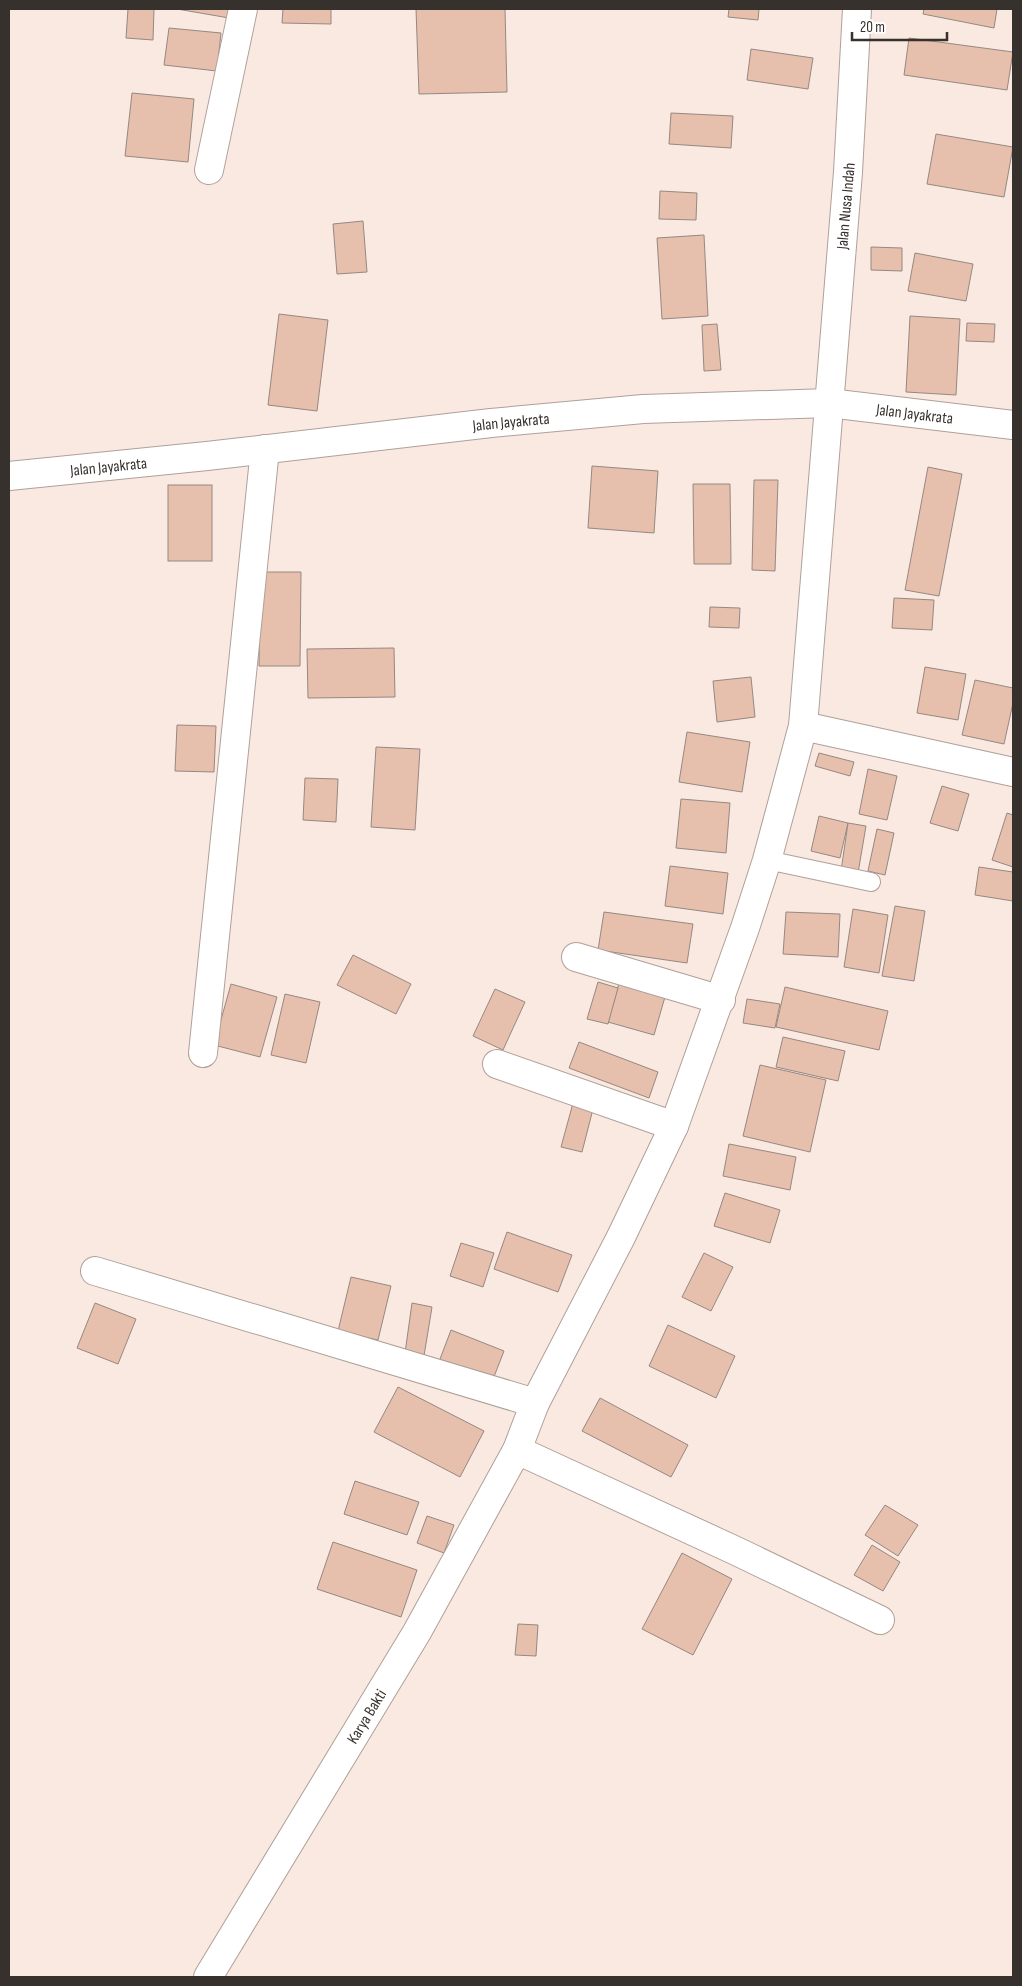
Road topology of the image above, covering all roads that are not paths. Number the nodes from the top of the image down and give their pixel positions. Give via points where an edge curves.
1 (243, 9) edge
2 (857, 9) edge
3 (209, 170) dead end
4 (829, 403) junction
5 (1013, 425) edge
6 (264, 449) junction
7 (9, 476) edge
8 (803, 726) junction
9 (1013, 772) edge
10 (767, 860) junction
11 (871, 882) dead end
12 (576, 957) dead end
13 (721, 1000) junction
14 (203, 1053) dead end
15 (496, 1064) dead end
16 (674, 1126) junction
17 (95, 1271) dead end
18 (535, 1404) junction
19 (517, 1450) junction
20 (880, 1620) dead end
21 (208, 1977) edge

1 - 3 street
2 - 4 street, Jalan Nusa Indah via 848,172
4 - 5 street, Jalan Jayakrata
4 - 6 street, Jalan Jayakrata via 643,410 491,423
4 - 8 street, Jalan Nusa Indah
6 - 7 street, Jalan Jayakrata
6 - 14 street
8 - 9 street
8 - 10 street, Jalan Nusa Indah
10 - 11 lane
10 - 13 street, Jalan Nusa Indah
12 - 13 street
13 - 16 street, Karya Bakti
15 - 16 street
16 - 18 street, Karya Bakti via 622,1237
17 - 18 street
18 - 19 street, Karya Bakti
19 - 20 street
19 - 21 street, Karya Bakti via 418,1632

